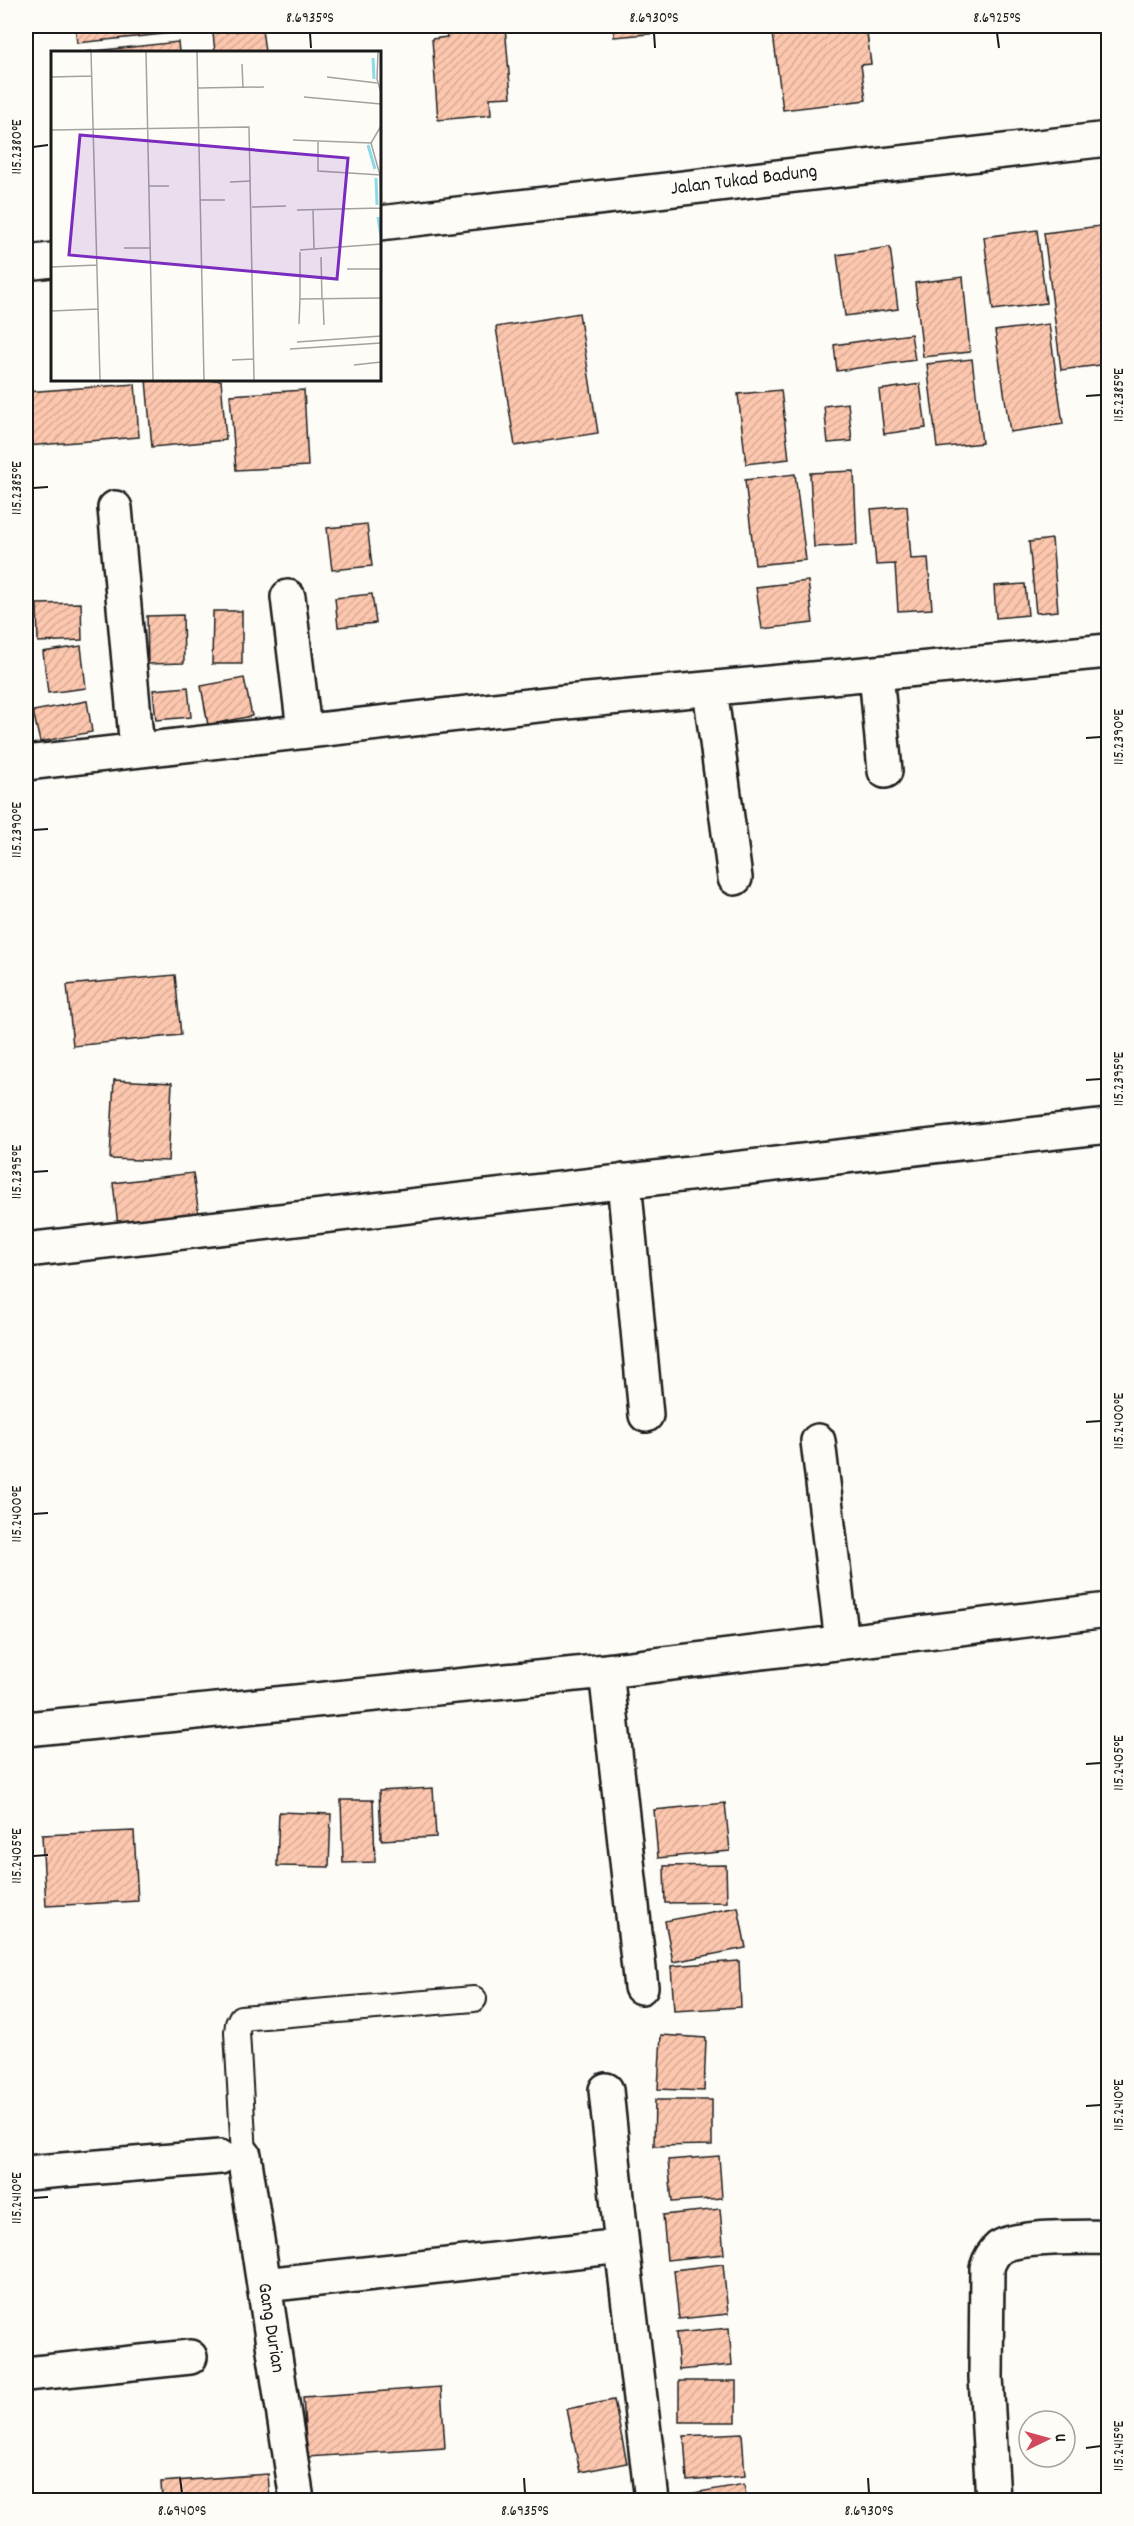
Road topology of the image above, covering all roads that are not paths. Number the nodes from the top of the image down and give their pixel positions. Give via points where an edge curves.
1 (1108, 139) edge
2 (381, 223) edge
3 (51, 260) edge
4 (26, 263) edge
5 (115, 508) dead end
6 (288, 597) dead end
7 (1108, 651) edge
8 (876, 673) junction
9 (710, 689) junction
10 (304, 730) junction
11 (137, 750) junction
12 (26, 762) edge
13 (885, 771) dead end
14 (735, 878) dead end
15 (1108, 1126) edge
16 (624, 1181) junction
17 (26, 1250) edge
18 (646, 1415) dead end
19 (818, 1441) dead end
20 (1108, 1610) edge
21 (842, 1642) junction
22 (606, 1671) junction
23 (26, 1729) edge
24 (640, 1987) dead end
25 (474, 1999) dead end
26 (606, 2090) dead end
27 (232, 2156) junction
28 (26, 2173) edge
29 (1108, 2238) edge
30 (622, 2246) junction
31 (264, 2285) junction
32 (190, 2357) dead end
33 (26, 2374) edge
34 (297, 2500) edge
35 (652, 2500) edge
36 (993, 2500) edge

1 - 2 street, Jalan Tukad Badung
3 - 4 street
5 - 11 street
6 - 10 street
7 - 8 street
8 - 9 street
8 - 13 street
9 - 10 street
9 - 14 street
10 - 11 street
11 - 12 street
15 - 16 street
16 - 17 street
16 - 18 street
19 - 21 street
20 - 21 street
21 - 22 street
22 - 23 street
22 - 24 street
25 - 27 lane via 241,2018 237,2032
26 - 30 street
27 - 28 street
27 - 31 street, Gang Durian
29 - 36 street via 1017,2241 999,2248 991,2257 987,2268 986,2377
30 - 31 street
30 - 35 street
31 - 34 street, Gang Durian
32 - 33 street

